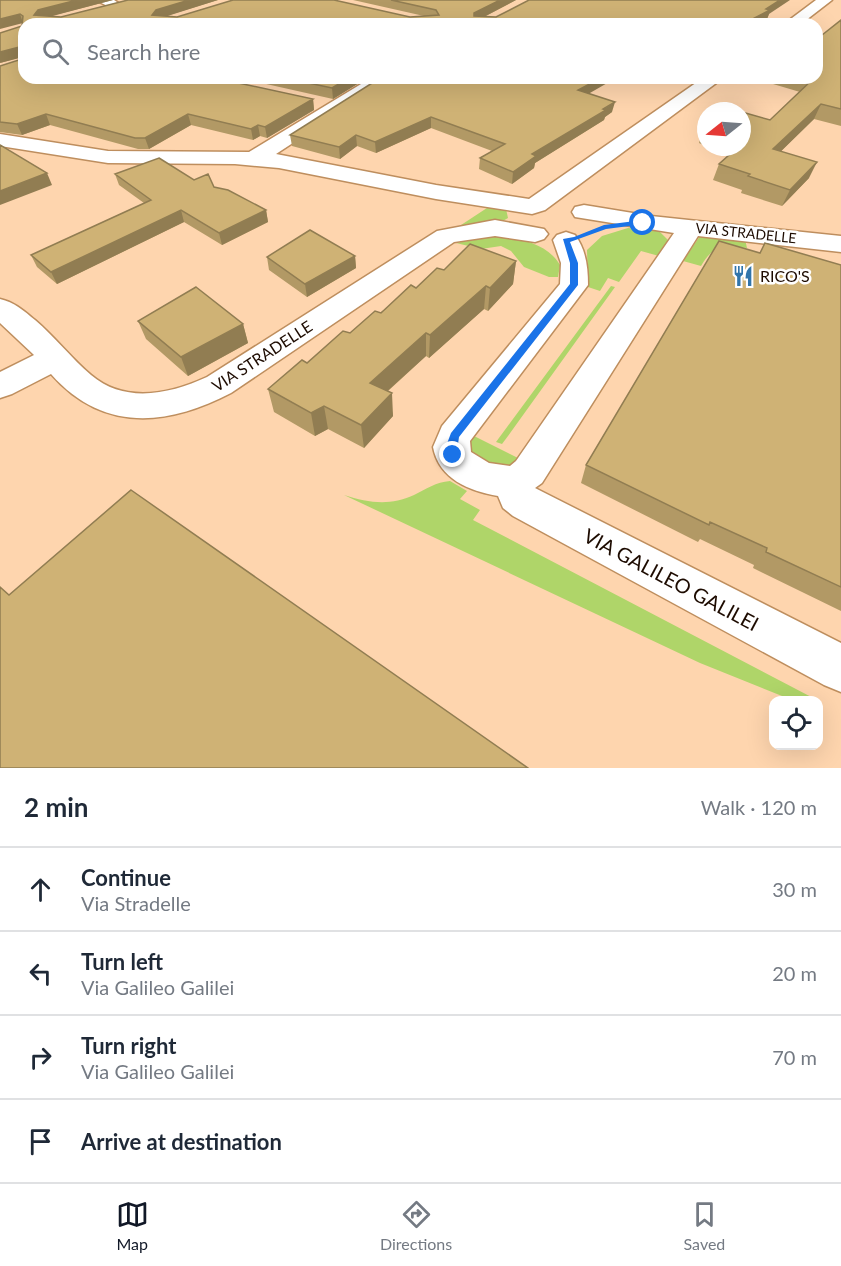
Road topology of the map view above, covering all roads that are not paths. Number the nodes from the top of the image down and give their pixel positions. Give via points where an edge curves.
1 (102, 0) edge
2 (825, 0) edge
3 (93, 12) edge
4 (800, 18) edge
5 (373, 84) edge
6 (706, 84) edge
7 (314, 103) dead end
8 (335, 107) junction
9 (0, 140) edge
10 (255, 158) junction
11 (576, 178) junction
12 (535, 215) junction
13 (580, 223) junction
14 (691, 227) junction
15 (841, 244) edge
16 (0, 308) edge
17 (55, 358) junction
18 (0, 386) edge
19 (512, 481) junction
20 (841, 668) edge

1 - 3 street via 122,5
2 - 4 street
5 - 8 street
6 - 11 street
7 - 8 street
8 - 10 street
9 - 10 street via 108,157
10 - 12 street
11 - 12 street
11 - 13 street via 572,195
12 - 13 street via 555,203
12 - 13 street via 545,238
12 - 17 street, VIA STRADELLE via 495,228 446,236 219,386 186,400 144,406 108,401 87,390
13 - 14 street, VIA STRADELLE
13 - 19 street via 574,285 451,443 460,465 486,478
14 - 15 street, VIA STRADELLE
14 - 19 street via 530,472
16 - 17 street, VIA STRADELLE
17 - 18 street
19 - 20 street, VIA GALILEO GALILEI via 517,496 527,504

